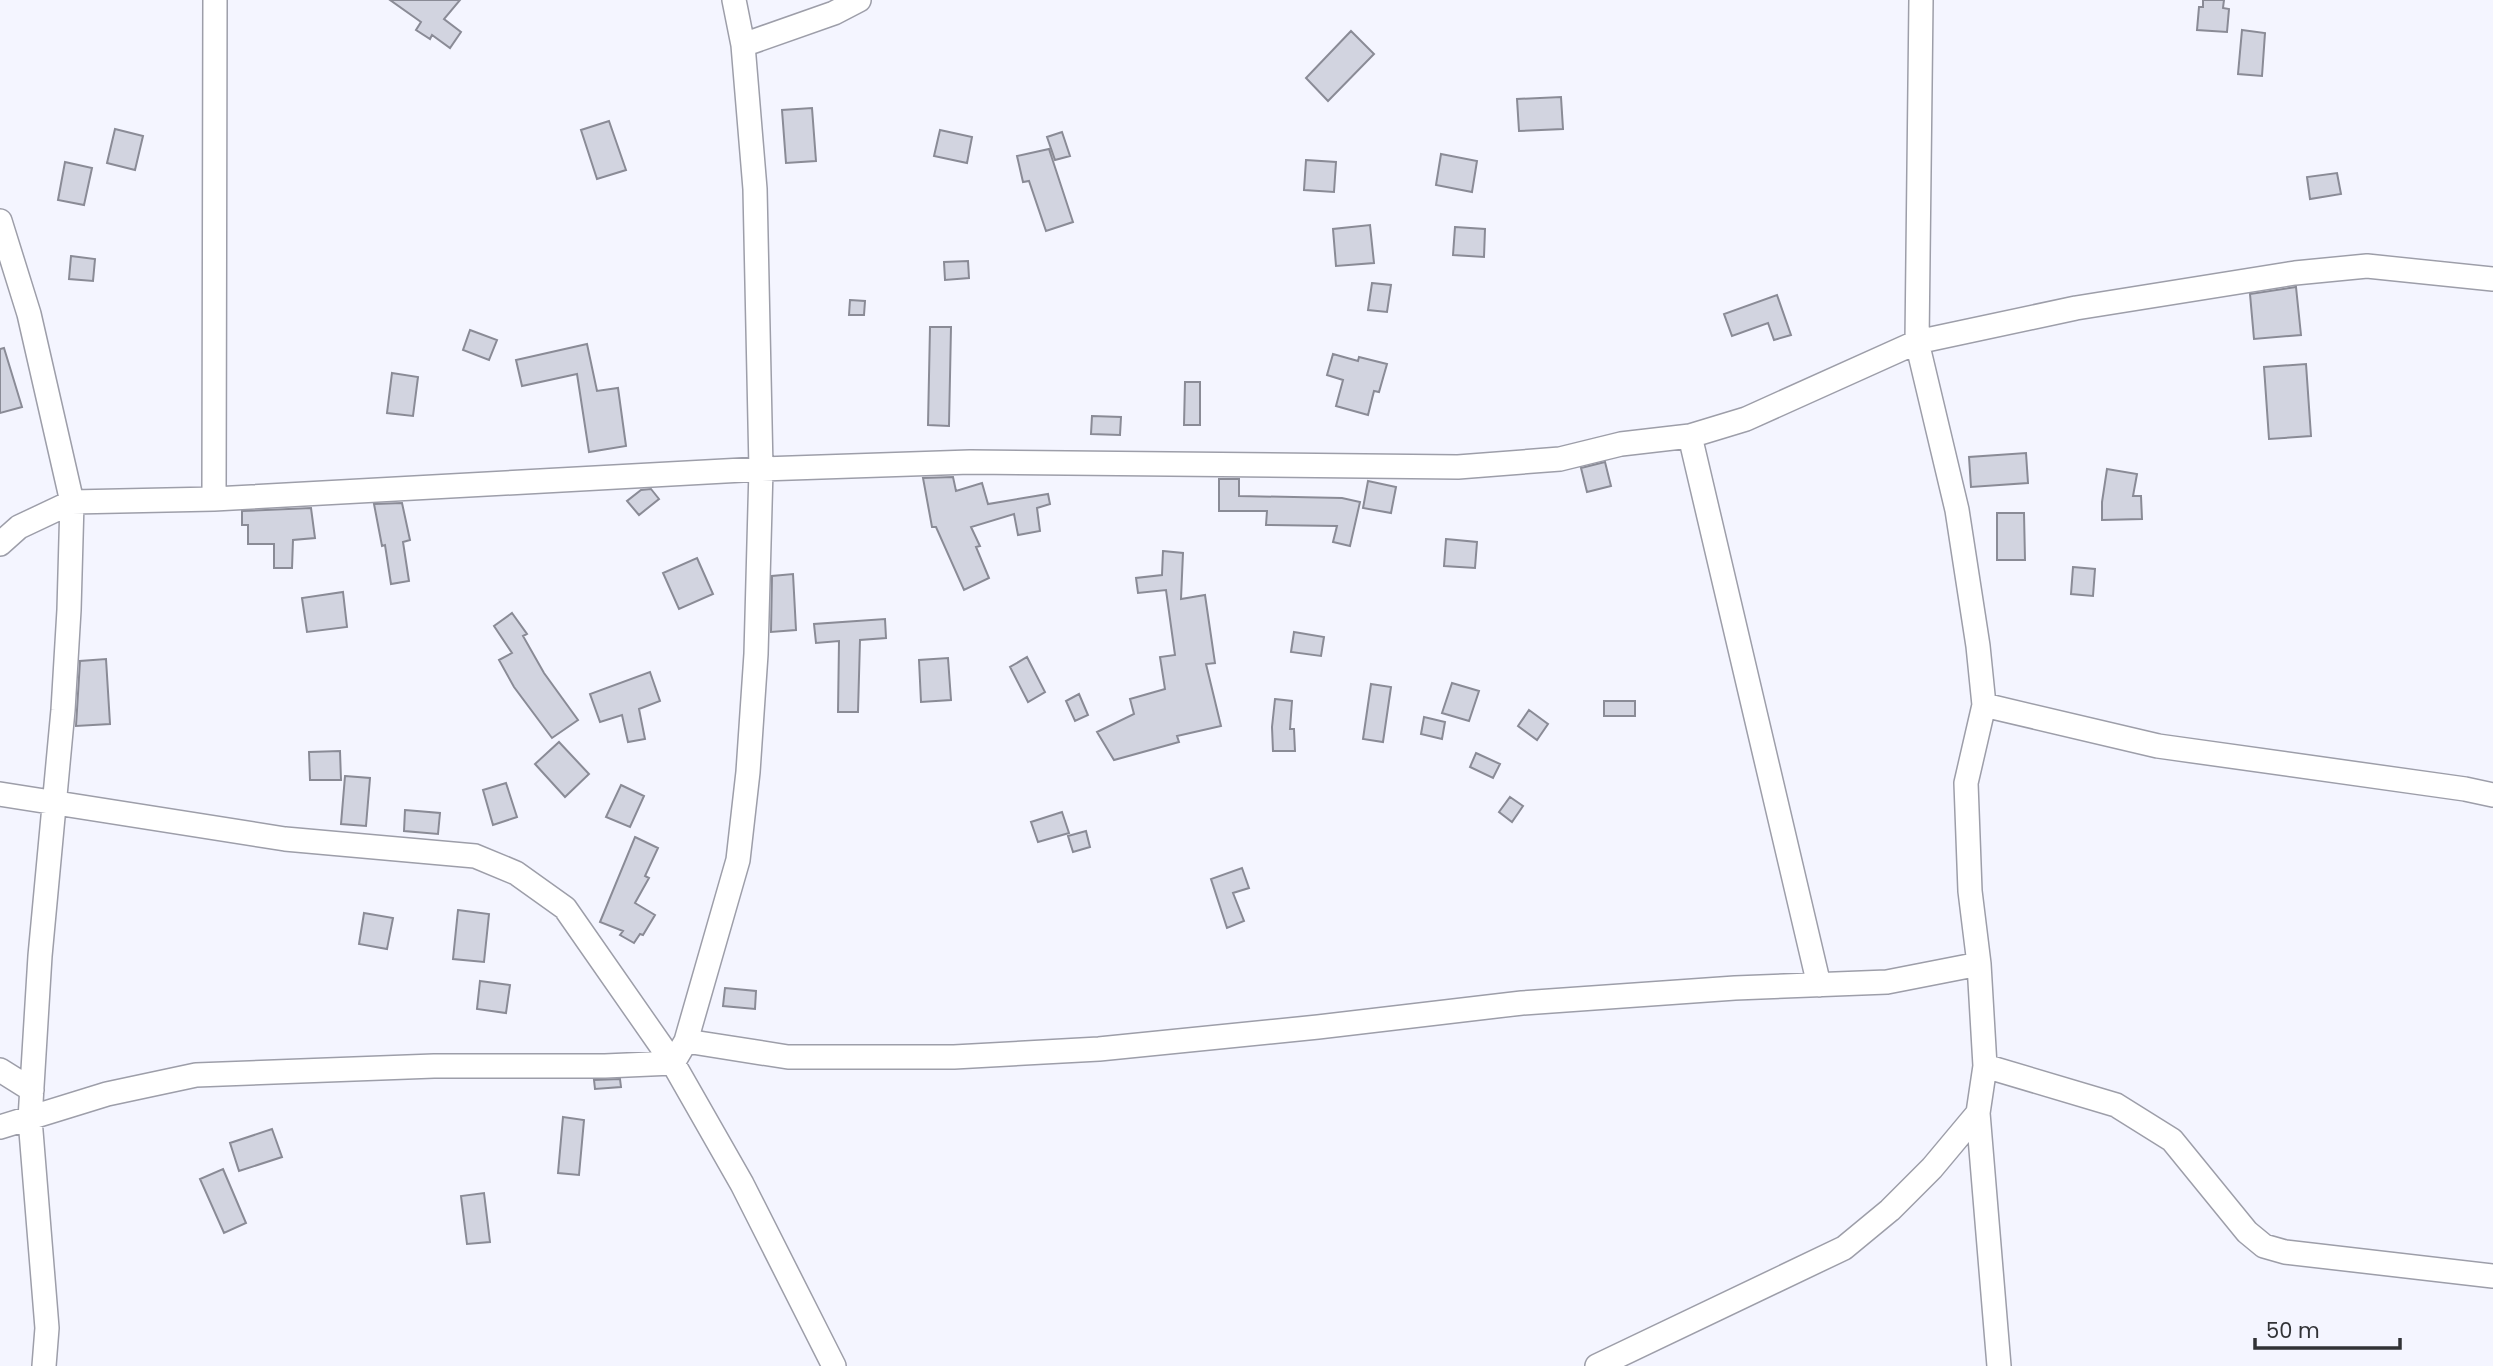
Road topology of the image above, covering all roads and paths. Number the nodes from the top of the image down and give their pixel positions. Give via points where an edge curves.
1 (215, 0) edge
2 (734, 0) edge
3 (859, 0) edge
4 (1921, 0) edge
5 (743, 45) junction
6 (0, 221) edge
7 (2493, 279) edge
8 (1917, 342) junction
9 (1690, 436) junction
10 (761, 469) junction
11 (215, 499) junction
12 (72, 502) junction
13 (0, 544) edge
14 (1984, 705) junction
15 (0, 794) edge
16 (2493, 795) edge
17 (53, 803) junction
18 (1979, 964) junction
19 (1819, 985) junction
20 (686, 1041) junction
21 (673, 1063) junction
22 (1985, 1066) junction
23 (0, 1070) edge
24 (32, 1090) junction
25 (1978, 1113) junction
26 (30, 1119) junction
27 (0, 1127) edge
28 (2493, 1276) edge
29 (44, 1366) edge
30 (834, 1366) edge
31 (1597, 1366) edge
32 (1999, 1366) edge

1 - 11 street
2 - 5 street
3 - 5 street
4 - 8 street
5 - 10 street via 755,189
6 - 12 street via 29,314
7 - 8 street via 2367,266 2295,272 2076,308
8 - 9 street via 1746,419
8 - 14 street via 1957,510
9 - 10 street via 1621,444 1560,458 1458,467 970,462
9 - 19 street
10 - 11 street
10 - 20 street via 756,654 738,860
11 - 12 street
12 - 13 street via 19,527
12 - 17 street via 69,622
14 - 16 street via 2158,746
14 - 18 street via 1966,783 1970,891
15 - 17 street
17 - 21 street via 285,839 475,856 516,873 565,908
17 - 24 street
18 - 19 street via 1887,982
18 - 22 street
19 - 20 street via 1522,1003 1086,1050 788,1057
20 - 21 street
21 - 26 street via 195,1075 107,1094
21 - 30 street via 742,1184
22 - 25 street
22 - 28 street via 2116,1105 2172,1140 2247,1232 2264,1246
23 - 24 street
24 - 26 street
25 - 31 street via 1932,1168 1844,1248
25 - 32 street
26 - 27 street
26 - 29 street via 47,1328

